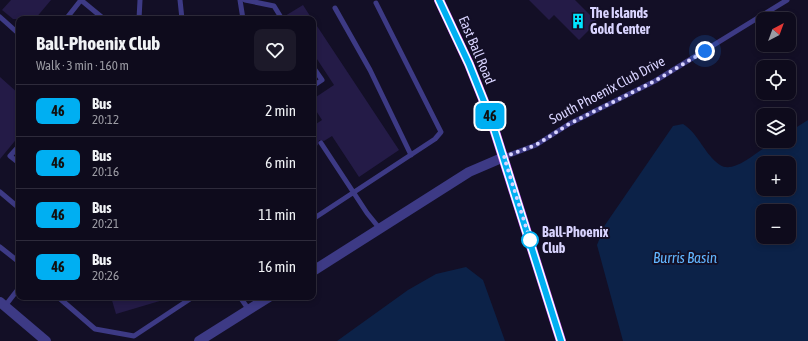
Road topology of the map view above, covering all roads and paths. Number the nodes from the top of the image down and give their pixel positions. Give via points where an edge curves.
1 (81, 0) edge
2 (140, 0) edge
3 (180, 0) edge
4 (240, 0) edge
5 (244, 0) edge
6 (439, 0) edge
7 (787, 0) edge
8 (376, 3) dead end
9 (335, 8) dead end
10 (68, 16) edge
11 (100, 16) edge
12 (140, 16) edge
13 (182, 16) edge
14 (243, 16) edge
15 (280, 16) edge
16 (0, 17) edge
17 (16, 31) edge
18 (316, 71) edge
19 (316, 84) edge
20 (321, 143) dead end
21 (16, 149) edge
22 (411, 155) junction
23 (504, 157) junction
24 (16, 161) edge
25 (0, 192) edge
26 (354, 193) junction
27 (16, 205) edge
28 (316, 218) edge
29 (380, 229) junction
30 (0, 247) edge
31 (16, 260) edge
32 (316, 269) edge
33 (16, 291) edge
34 (61, 300) edge
35 (188, 300) edge
36 (242, 300) edge
37 (264, 300) edge
38 (2, 304) edge
39 (249, 310) junction
40 (46, 341) edge
41 (199, 341) edge
42 (561, 341) edge

1 - 10 lane
1 - 11 lane
2 - 12 lane
3 - 13 lane
4 - 14 lane
5 - 15 lane via 274,6
6 - 23 main road, East Ball Road via 469,64
7 - 23 lane, South Phoenix Club Drive via 655,81 569,124 536,145
8 - 22 lane via 441,132
9 - 22 lane via 370,70
16 - 17 lane
18 - 19 lane via 322,80
20 - 26 lane
21 - 24 lane via 10,156
22 - 26 lane
23 - 29 street, South Phoenix Club Drive via 469,172
23 - 42 main road, East Ball Road
25 - 27 lane
26 - 28 lane
26 - 29 lane
29 - 32 street, South Phoenix Club Drive
30 - 31 lane
33 - 38 lane
34 - 35 lane via 94,330 134,336
36 - 39 lane
37 - 39 street
38 - 40 street
39 - 41 street

